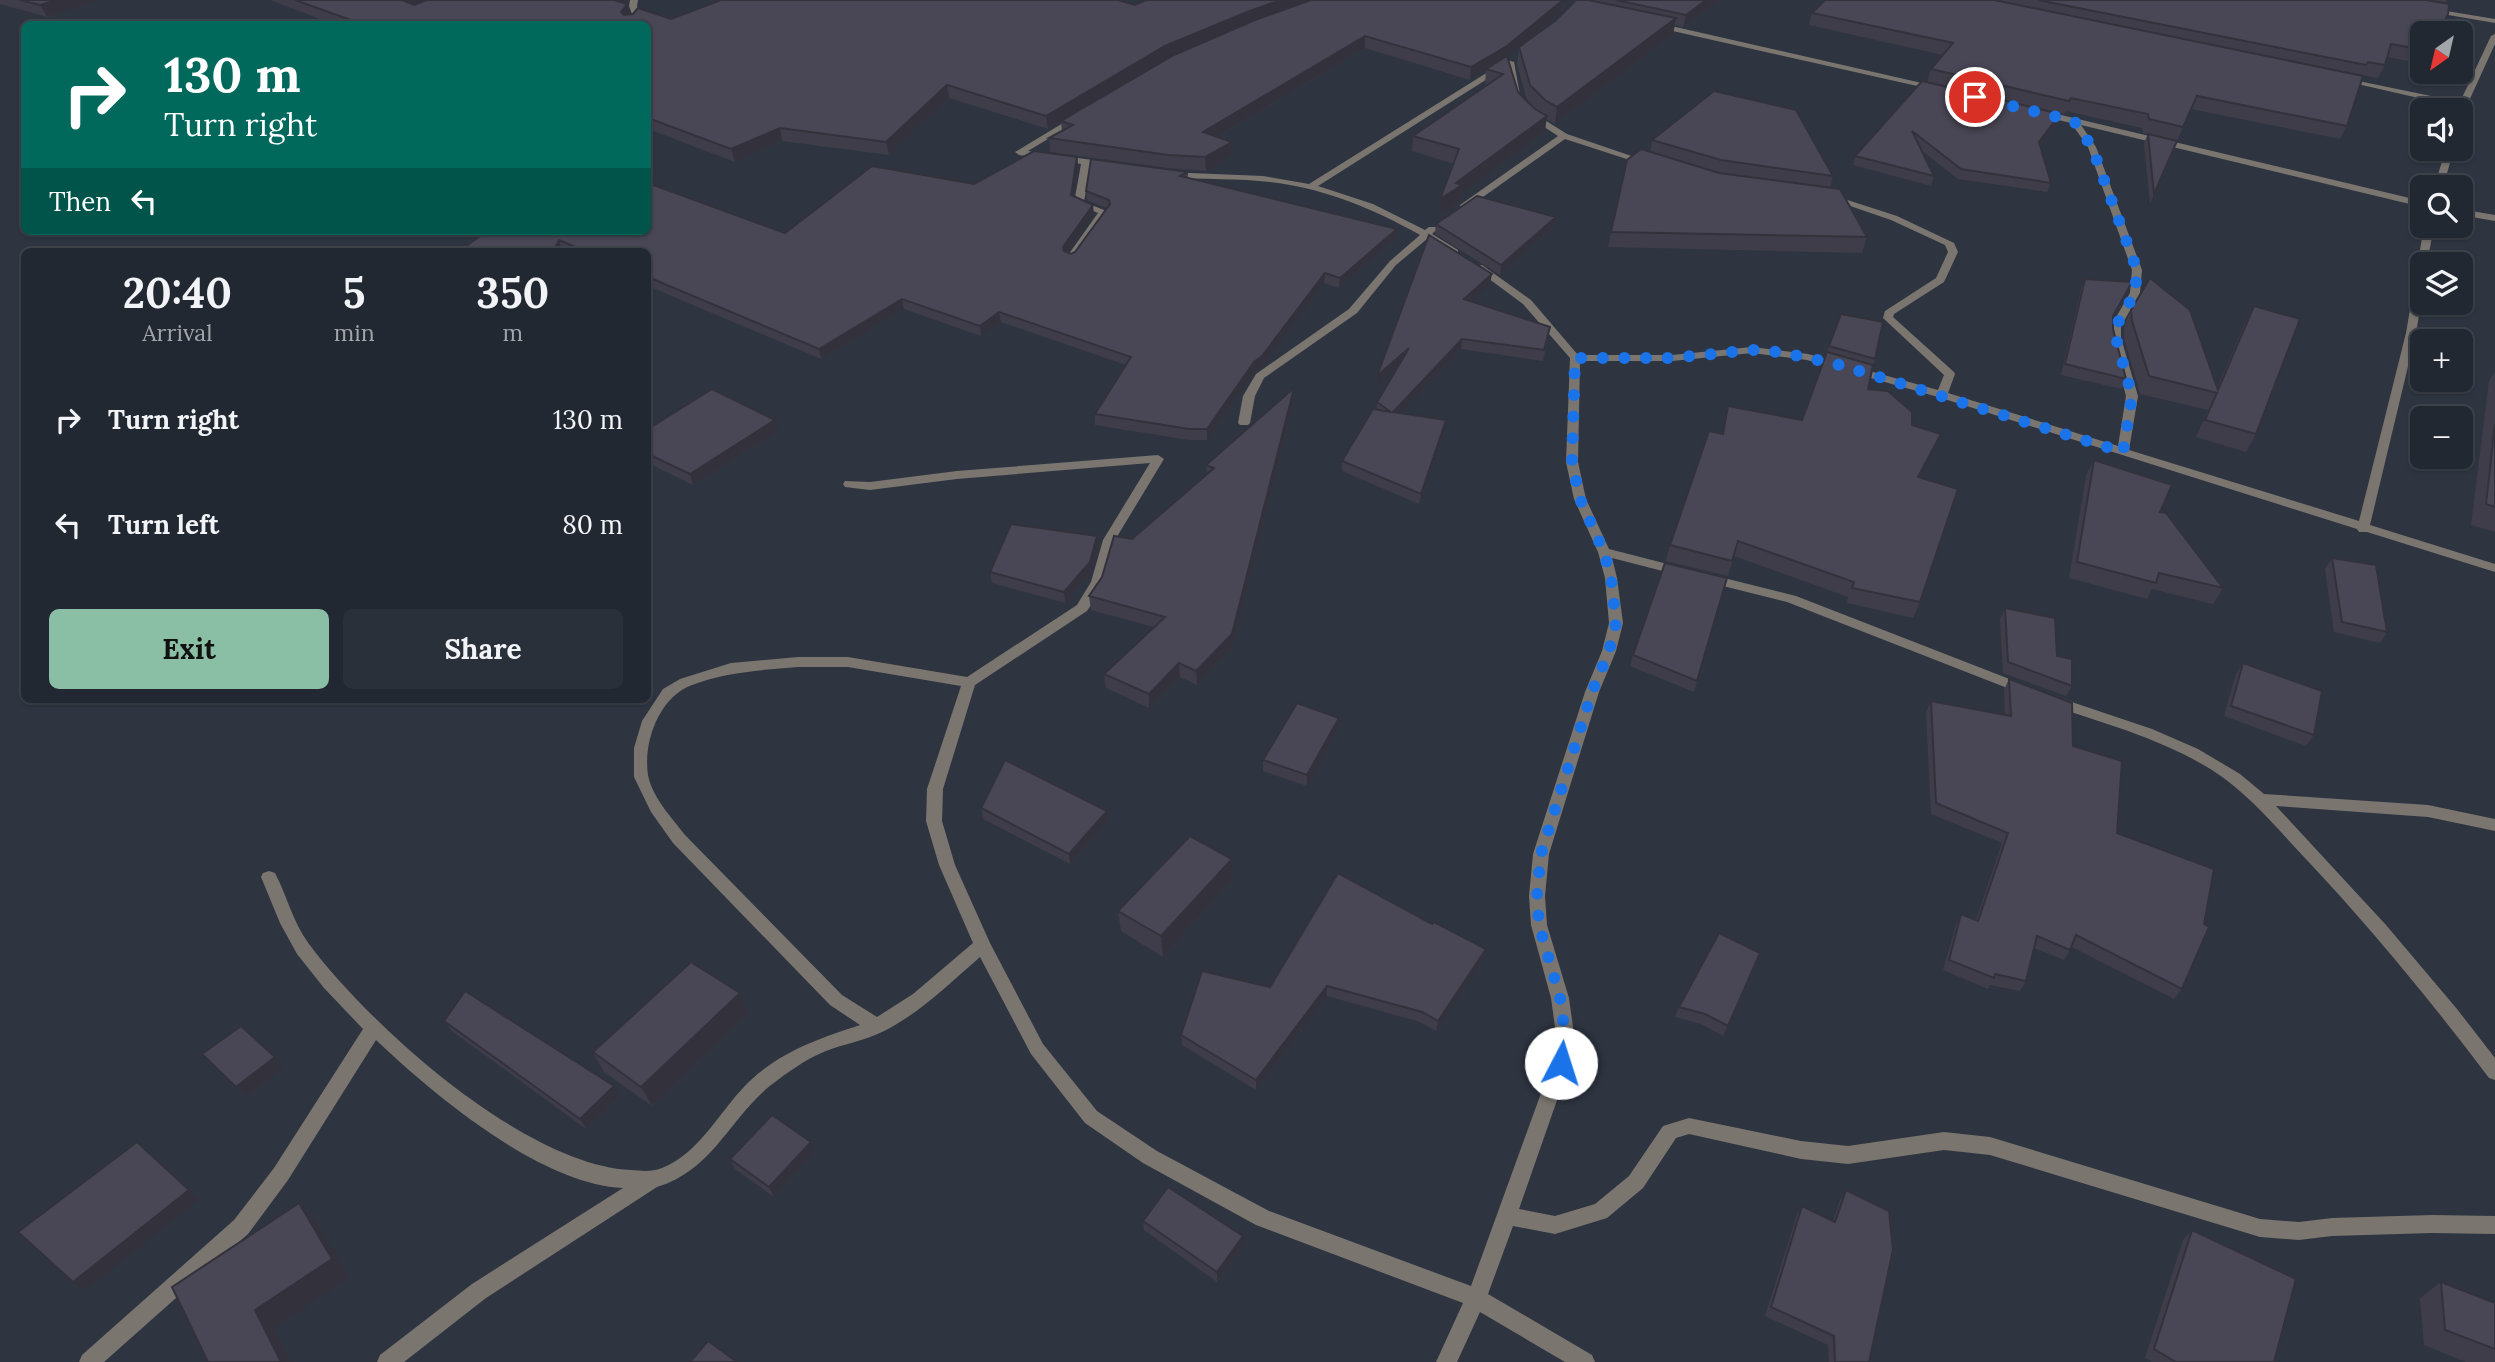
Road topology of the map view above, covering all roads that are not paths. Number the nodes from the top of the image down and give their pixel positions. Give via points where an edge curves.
1 (634, 0) edge
2 (2420, 9) edge
3 (633, 21) edge
4 (2495, 21) edge
5 (1649, 23) edge
6 (2495, 36) edge
7 (1520, 55) edge
8 (1510, 62) junction
9 (2335, 78) edge
10 (1944, 90) edge
11 (2417, 98) edge
12 (2467, 98) edge
13 (1087, 112) edge
14 (2035, 112) edge
15 (2074, 121) junction
16 (1564, 136) junction
17 (1086, 162) junction
18 (1654, 164) edge
19 (1126, 168) edge
20 (1158, 173) edge
21 (1310, 187) junction
22 (1815, 195) edge
23 (2410, 201) edge
24 (1458, 211) edge
25 (2473, 214) edge
26 (1447, 218) edge
27 (2495, 218) edge
28 (1425, 233) junction
29 (1071, 258) edge
30 (2414, 315) edge
31 (1575, 358) junction
32 (1942, 395) junction
33 (1244, 423) dead end
34 (2123, 452) junction
35 (849, 484) dead end
36 (2363, 528) junction
37 (1604, 552) junction
38 (2495, 568) edge
39 (969, 682) junction
40 (2259, 799) junction
41 (2495, 825) edge
42 (269, 877) dead end
43 (982, 946) junction
44 (876, 1026) junction
45 (373, 1029) junction
46 (2495, 1072) edge
47 (652, 1180) junction
48 (1508, 1216) junction
49 (2495, 1225) edge
50 (1474, 1297) junction
51 (89, 1362) edge
52 (387, 1362) edge
53 (1446, 1362) edge
54 (1585, 1362) edge

1 - 3 street via 637,17
2 - 4 street
5 - 10 street
6 - 12 street
7 - 8 street
8 - 16 street via 1521,104
8 - 21 street
9 - 11 street
13 - 17 street via 1019,152
14 - 15 street
15 - 23 street
15 - 34 street via 2092,147 2137,270 2135,293 2116,326 2132,396
16 - 18 street
16 - 24 street
17 - 19 street
17 - 29 street via 1079,203 1104,212
20 - 21 street via 1248,177
21 - 28 street
22 - 32 street via 1894,218 1952,247 1940,280 1888,318 1950,374
25 - 27 street
26 - 28 street
28 - 31 street via 1527,302
28 - 33 street via 1353,311 1260,376 1249,396
30 - 36 street
31 - 32 street via 1780,352
31 - 37 street via 1572,462 1586,516
32 - 34 street
34 - 36 street
35 - 39 street via 870,486 1158,459 1106,547 1100,579 1082,608
36 - 38 street
37 - 40 street via 1791,599 1883,633 2196,755
37 - 48 street via 1616,623 1541,854 1537,896 1539,925 1560,998 1565,1034 1561,1063
39 - 43 street via 935,789 934,821 947,865
39 - 44 street via 848,662 731,668 668,692 649,722 641,748 641,777 679,839 836,1000
40 - 41 street via 2428,811
40 - 46 street via 2346,890
42 - 45 street via 301,947
43 - 44 street
43 - 50 street via 1037,1049 1091,1117 1150,1157 1263,1218
44 - 47 street via 816,1047 784,1066 758,1085 676,1171
45 - 47 street via 489,1123 558,1162 624,1181
45 - 51 street via 281,1174 241,1227
47 - 52 street via 479,1291
48 - 49 street via 1555,1225 1600,1212 1636,1182 1670,1132 1689,1126 1801,1150 1848,1155 1944,1140 1990,1146 2259,1228 2299,1231
48 - 50 street
50 - 53 street
50 - 54 street

